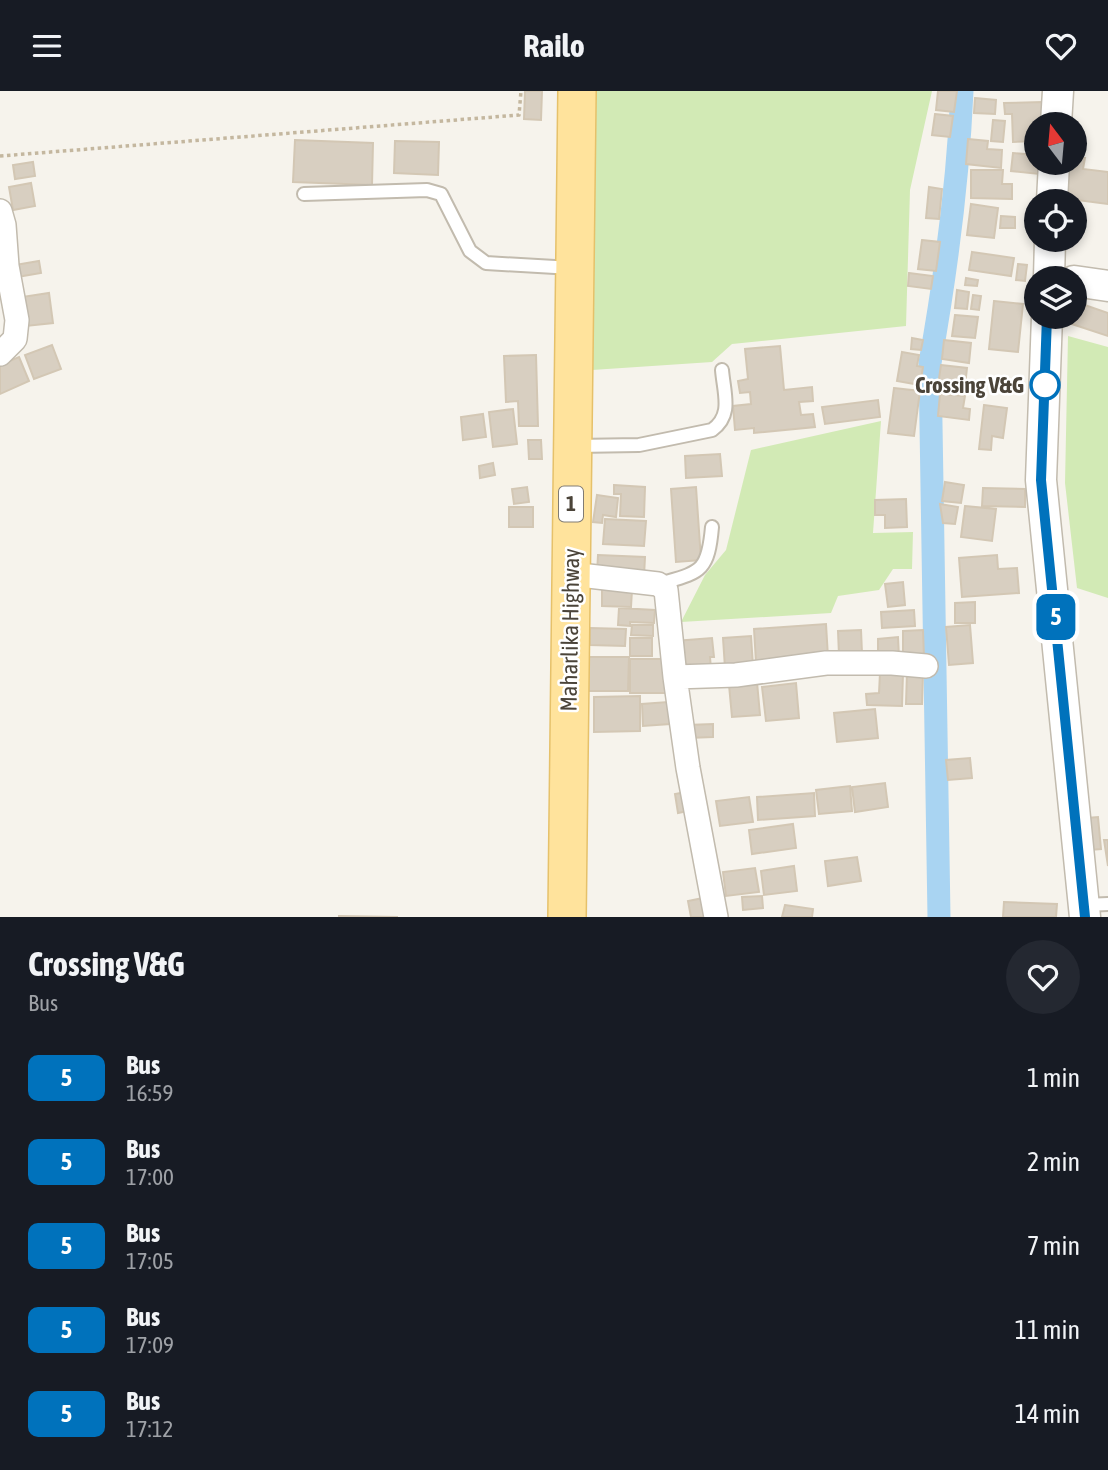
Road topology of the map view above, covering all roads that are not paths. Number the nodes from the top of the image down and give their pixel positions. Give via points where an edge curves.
1 (577, 91) edge
2 (1058, 91) edge
3 (1057, 112) edge
4 (304, 194) dead end
5 (0, 211) edge
6 (4, 267) edge
7 (576, 268) junction
8 (1087, 283) edge
9 (1108, 286) edge
10 (1047, 329) edge
11 (0, 353) edge
12 (722, 370) dead end
13 (572, 446) junction
14 (712, 527) dead end
15 (571, 574) junction
16 (658, 584) junction
17 (926, 666) dead end
18 (675, 677) junction
19 (1093, 909) edge
20 (566, 917) edge
21 (716, 917) edge

1 - 7 main road, Maharlika Highway / 1
2 - 3 street
4 - 7 lane via 427,190 441,194 470,251 485,263
5 - 6 street
6 - 11 street via 17,320 15,339
7 - 13 main road, Maharlika Highway / 1
8 - 9 street
10 - 19 street via 1041,480
12 - 13 lane via 725,412 712,431 639,445
13 - 15 main road, Maharlika Highway / 1
14 - 16 lane via 710,554 703,566 691,575
15 - 16 street
15 - 20 main road, Maharlika Highway / 1
16 - 18 street via 666,590
17 - 18 street via 827,663 736,675
18 - 21 street

